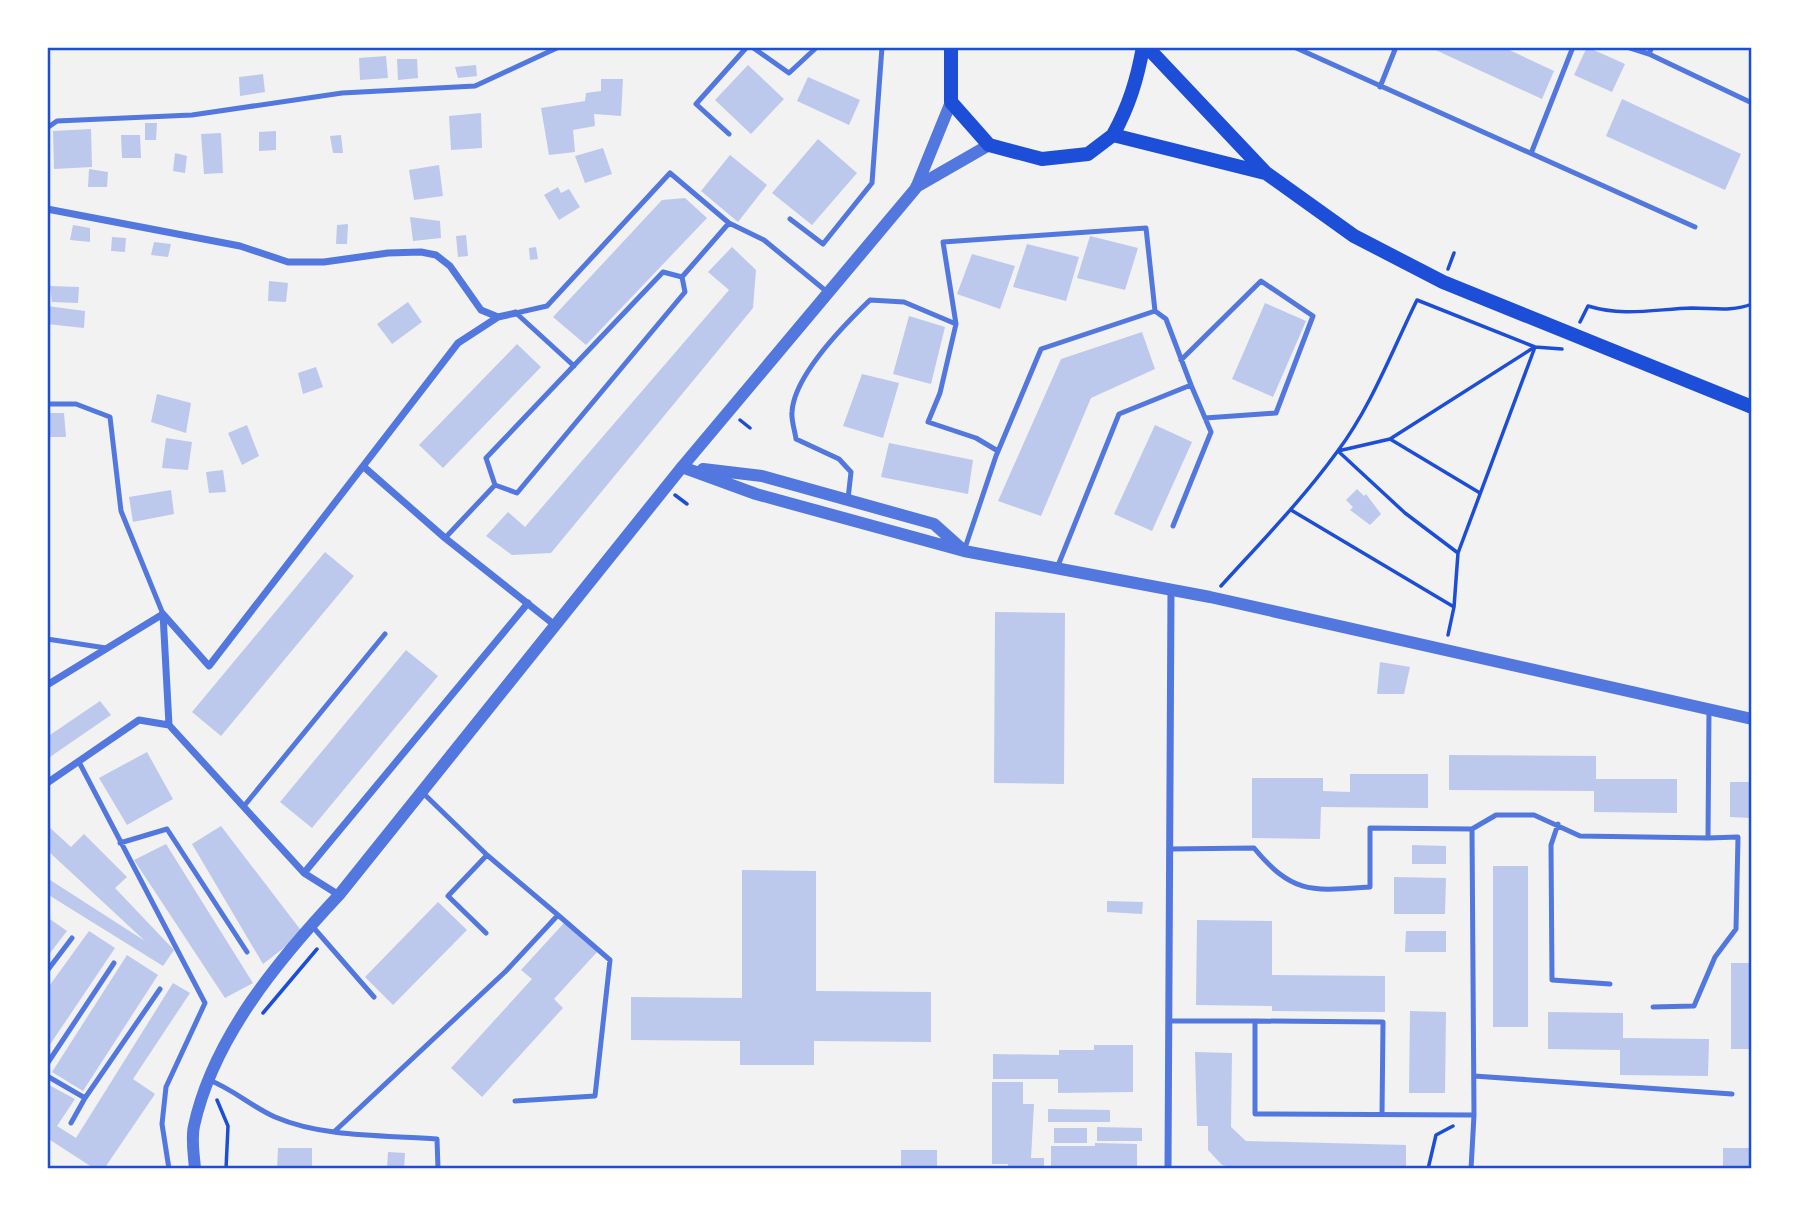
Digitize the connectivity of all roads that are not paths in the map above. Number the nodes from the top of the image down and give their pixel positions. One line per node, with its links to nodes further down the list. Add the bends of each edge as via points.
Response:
1 (559, 47): 15 (lane, via 475,86 342,93 192,115 57,121)
2 (750, 47): 3 (lane, via 789,73); 16 (lane, via 696,104)
3 (817, 47)
4 (882, 47): 23 (lane, via 872,183 822,244)
5 (951, 47): 13 (main road)
6 (1145, 47): 17 (main road, via 1128,108); 20 (main road)
7 (1294, 47): 12 (lane)
8 (1396, 47): 12 (lane)
9 (1573, 47): 19 (lane)
10 (1627, 47): 11 (lane)
11 (1650, 50): 14 (lane)
12 (1380, 87): 19 (lane)
13 (951, 102): 18 (main road); 21 (street)
14 (1752, 103)
15 (47, 128)
16 (729, 134)
17 (1113, 135): 18 (main road, via 1088,153 1042,159); 20 (main road)
18 (989, 145): 21 (street)
19 (1532, 151): 25 (lane)
20 (1266, 173): 36 (main road, via 1354,236 1443,282)
21 (916, 188): 27 (street)
22 (47, 209): 30 (street, via 240,246 288,262 388,253 436,255 481,310)
23 (790, 219)
24 (729, 223): 26 (lane); 27 (lane, via 764,240); 29 (lane, via 670,173 547,306)
25 (1695, 227)
26 (682, 277): 33 (lane, via 663,272); 41 (lane, via 685,292 517,493)
27 (825, 292): 40 (street)
28 (1155, 311): 31 (lane, via 1146,228 943,242); 32 (lane, via 1166,319); 38 (lane, via 1041,349)
29 (516, 313): 30 (street); 33 (lane)
30 (498, 317): 39 (street, via 458,343)
31 (956, 324): 38 (lane, via 940,393 928,422 976,438); 42 (lane, via 904,302 870,300 819,356 792,411 796,439 839,459 851,472)
32 (1181, 359): 34 (lane); 37 (lane, via 1261,281 1313,316 1276,413)
33 (574, 366): 41 (lane, via 486,458)
34 (1191, 385): 37 (lane); 46 (lane, via 1119,414)
35 (47, 404): 49 (lane, via 76,404 110,418 121,511)
36 (1752, 407)
37 (1205, 418): 43 (lane, via 1211,432)
38 (998, 451): 45 (lane)
39 (364, 467): 44 (street); 49 (street, via 209,666)
40 (682, 467): 42 (street, via 762,477); 45 (street, via 756,494); 50 (street)
41 (495, 485): 44 (lane)
42 (848, 499): 45 (street, via 934,524)
43 (1173, 526)
44 (446, 538): 48 (street)
45 (964, 551): 46 (street)
46 (1057, 568): 47 (street)
47 (1171, 589): 55 (street); 66 (street)
48 (528, 603): 50 (street); 68 (street)
49 (163, 614): 53 (street); 57 (street)
50 (556, 627): 60 (street)
51 (385, 634): 61 (lane)
52 (47, 639): 53 (lane)
53 (109, 649): 54 (street)
54 (47, 685)
55 (1709, 709): 56 (street); 64 (lane)
56 (1752, 719)
57 (169, 725): 58 (street, via 139,720); 61 (street)
58 (79, 762): 59 (street); 65 (lane)
59 (47, 783)
60 (421, 791): 67 (lane); 69 (street)
61 (244, 806): 68 (street)
62 (1558, 824): 63 (lane, via 1534,815 1496,815); 64 (lane, via 1580,836); 77 (lane, via 1551,845 1552,980)
63 (1472, 829): 66 (lane, via 1370,828 1370,887 1308,888 1277,875 1254,848); 85 (lane)
64 (1708, 838): 80 (lane, via 1738,837 1736,929 1714,957 1694,1006)
65 (120, 843): 74 (lane, via 167,829); 94 (lane, via 205,1003 166,1087 162,1124)
66 (1170, 849): 81 (street)
67 (487, 855): 70 (lane); 72 (lane, via 448,896)
68 (304, 873): 69 (street)
69 (339, 895): 71 (street)
70 (558, 915): 89 (lane, via 610,960 595,1096); 93 (lane, via 506,971)
71 (311, 924): 79 (lane); 86 (street, via 243,1015)
72 (486, 933)
73 (72, 938): 76 (lane)
74 (247, 952)
75 (114, 963): 83 (lane)
76 (47, 971)
77 (1610, 984)
78 (160, 989): 88 (lane)
79 (373, 997)
80 (1653, 1007)
81 (1170, 1021): 82 (lane); 97 (street)
82 (1255, 1021): 90 (lane, via 1255,1114); 90 (lane, via 1383,1022)
83 (47, 1064)
84 (47, 1076): 88 (lane)
85 (1474, 1076): 87 (lane); 91 (lane)
86 (215, 1082): 93 (lane, via 275,1117); 95 (street, via 194,1128)
87 (1731, 1094)
88 (85, 1098): 92 (lane)
89 (516, 1101)
90 (1382, 1115): 91 (lane)
91 (1474, 1115): 98 (lane)
92 (71, 1123)
93 (335, 1131): 96 (lane, via 437,1139)
94 (169, 1169)
95 (195, 1169)
96 (438, 1169)
97 (1168, 1169)
98 (1471, 1169)

